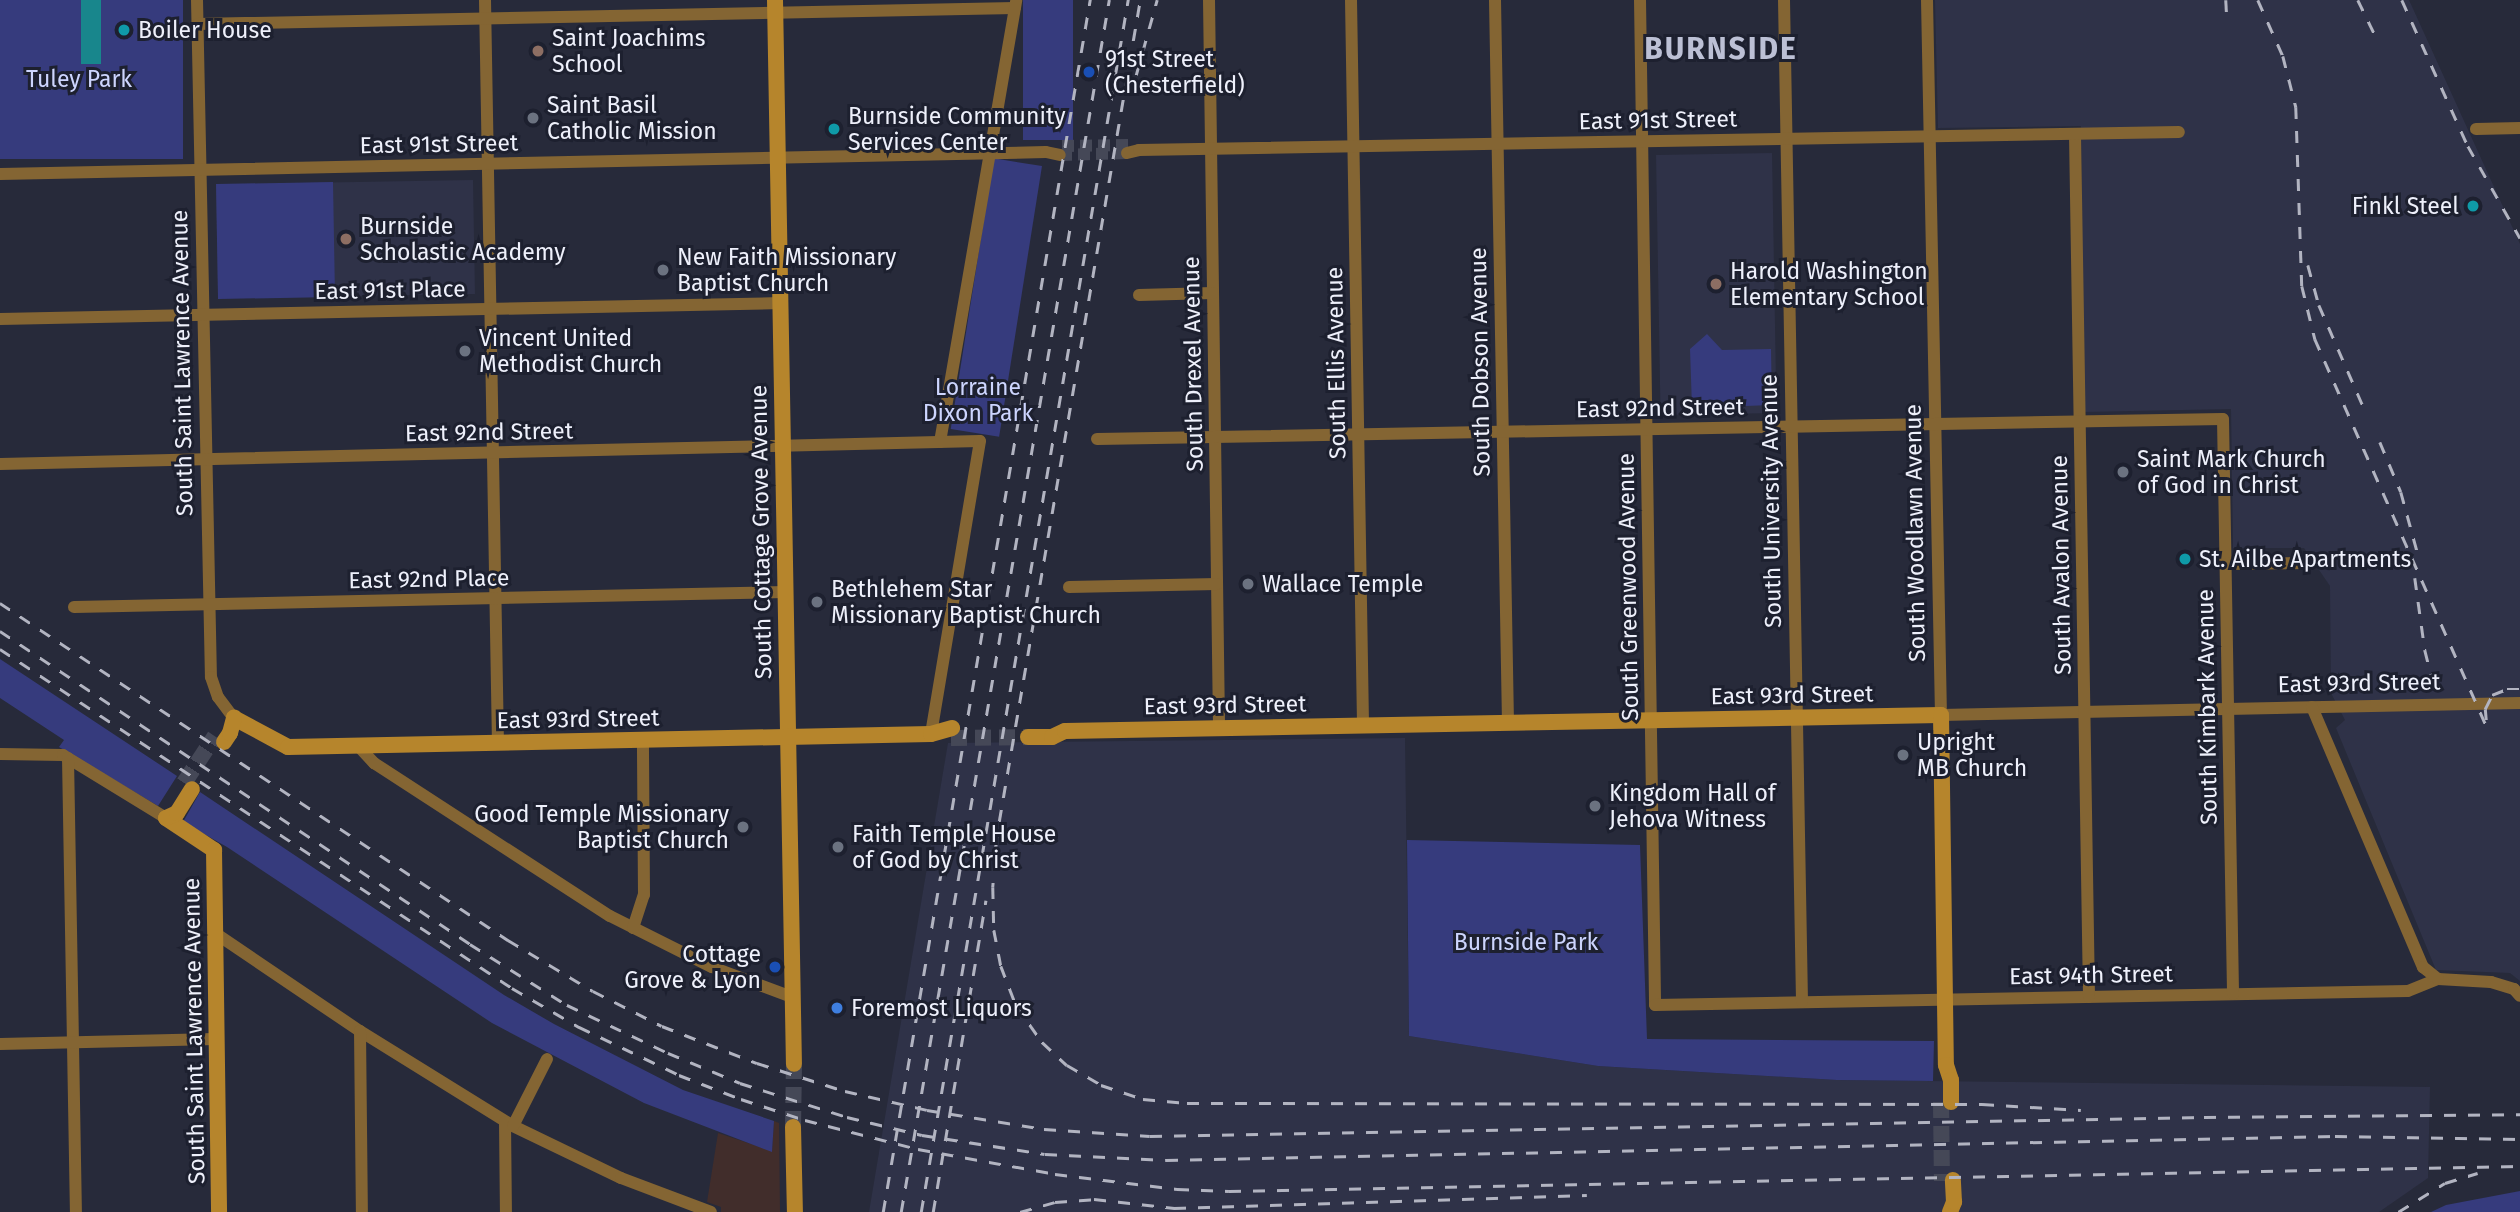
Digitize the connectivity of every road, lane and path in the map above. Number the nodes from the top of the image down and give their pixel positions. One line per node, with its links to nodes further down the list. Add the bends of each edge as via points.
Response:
1 (197, 0): 12 (street, South Saint Lawrence Avenue)
2 (485, 0): 11 (street)
3 (1209, 0): 23 (street, South Drexel Avenue)
4 (1351, 0): 21 (street, South Ellis Avenue)
5 (1495, 0): 20 (street, South Dobson Avenue)
6 (1640, 0): 19 (street, South Greenwood Avenue)
7 (1784, 0): 18 (street, South University Avenue)
8 (1927, 0): 17 (street, South Woodlawn Avenue)
9 (1015, 4): 10 (street); 25 (street)
10 (775, 7): 11 (street); 26 (street, South Cottage Grove Avenue)
11 (485, 18): 12 (street); 27 (street)
12 (198, 24): 28 (street, South Saint Lawrence Avenue)
13 (2520, 128): 14 (street)
14 (2476, 129)
15 (2179, 132): 16 (street, East 91st Street)
16 (2075, 134): 17 (street, East 91st Street); 37 (street, South Avalon Avenue)
17 (1930, 136): 18 (street, East 91st Street); 38 (street, South Woodlawn Avenue)
18 (1786, 139): 19 (street, East 91st Street); 39 (street, South University Avenue)
19 (1642, 141): 20 (street, East 91st Street); 40 (street, South Greenwood Avenue)
20 (1498, 144): 21 (street, East 91st Street); 41 (street, South Dobson Avenue)
21 (1353, 146): 23 (street, East 91st Street); 42 (street, South Ellis Avenue)
22 (1131, 149): 23 (street, East 91st Street)
23 (1211, 149): 30 (street, South Drexel Avenue)
24 (1061, 150): 25 (street, East 91st Street)
25 (990, 154): 26 (street, East 91st Street); 45 (street)
26 (777, 158): 27 (street, East 91st Street); 32 (street, South Cottage Grove Avenue)
27 (488, 164): 28 (street, East 91st Street); 33 (street)
28 (201, 170): 29 (street, East 91st Street); 34 (street, South Saint Lawrence Avenue)
29 (0, 173)
30 (1213, 293): 31 (street); 43 (street, South Drexel Avenue)
31 (1139, 295)
32 (781, 303): 33 (street, East 91st Place); 46 (street, South Cottage Grove Avenue)
33 (490, 309): 34 (street, East 91st Place); 47 (street)
34 (203, 315): 35 (street, East 91st Place); 48 (street, South Saint Lawrence Avenue)
35 (0, 319)
36 (2223, 419): 37 (street, East 92nd Street); 51 (street, South Kimbark Avenue)
37 (2080, 422): 38 (street, East 92nd Street); 61 (street, South Avalon Avenue)
38 (1936, 424): 39 (street, East 92nd Street); 62 (street, South Woodlawn Avenue)
39 (1791, 427): 40 (street, East 92nd Street); 64 (street, South University Avenue)
40 (1646, 430): 41 (street, East 92nd Street); 65 (street, South Greenwood Avenue)
41 (1503, 432): 42 (street, East 92nd Street); 66 (street, South Dobson Avenue)
42 (1358, 435): 43 (street, East 92nd Street); 67 (street, South Ellis Avenue)
43 (1215, 437): 44 (street, East 92nd Street); 52 (street, South Drexel Avenue)
44 (1097, 439)
45 (940, 442): 46 (street, East 92nd Street); 71 (street, East 92nd Street, via 980,441)
46 (782, 446): 47 (street, East 92nd Street); 54 (street, South Cottage Grove Avenue)
47 (493, 453): 48 (street, East 92nd Street); 55 (street)
48 (206, 459): 49 (street, East 92nd Street); 56 (street, South Saint Lawrence Avenue)
49 (0, 464)
50 (2306, 563): 51 (street)
51 (2226, 564): 60 (street, South Kimbark Avenue)
52 (1217, 584): 53 (street); 68 (street, South Drexel Avenue)
53 (1069, 587)
54 (785, 592): 55 (street, East 92nd Place); 72 (street, South Cottage Grove Avenue)
55 (495, 599): 56 (street, East 92nd Place); 75 (street)
56 (209, 605): 57 (street, East 92nd Place); 63 (street, South Saint Lawrence Avenue, via 211,677 218,697)
57 (74, 607)
58 (2520, 703): 59 (street, East 93rd Street)
59 (2312, 707): 60 (street, East 93rd Street); 83 (street, via 2423,967)
60 (2228, 709): 61 (street, East 93rd Street); 84 (street, South Kimbark Avenue)
61 (2084, 711): 62 (street, East 93rd Street); 87 (street, South Avalon Avenue)
62 (1941, 715): 64 (street, East 93rd Street); 88 (street, South Woodlawn Avenue)
63 (234, 718): 73 (street, via 230,733); 76 (street, East 93rd Street, via 288,747)
64 (1796, 718): 65 (street, East 93rd Street); 89 (street, South University Avenue)
65 (1650, 720): 66 (street, East 93rd Street); 90 (street, South Greenwood Avenue)
66 (1508, 723): 67 (street, East 93rd Street)
67 (1363, 726): 68 (street, East 93rd Street)
68 (1219, 728): 69 (street, East 93rd Street, via 1065,731 1053,726)
69 (1028, 732)
70 (951, 733): 71 (street, East 93rd Street)
71 (931, 734): 72 (street, East 93rd Street)
72 (788, 737): 74 (street, East 93rd Street); 86 (street, South Cottage Grove Avenue)
73 (220, 739)
74 (643, 741): 75 (street, East 93rd Street); 81 (street, via 644,895)
75 (498, 743): 76 (street, East 93rd Street)
76 (360, 748): 81 (street, via 374,763 527,865)
77 (0, 754): 78 (street)
78 (68, 758): 80 (street); 93 (street)
79 (188, 786): 80 (street, via 177,813)
80 (166, 818): 82 (street, South Saint Lawrence Avenue, via 214,850)
81 (633, 928): 86 (street, via 712,967)
82 (215, 933): 91 (street); 92 (street, South Saint Lawrence Avenue)
83 (2438, 979): 84 (street, East 94th Street, via 2408,992); 85 (street, East 94th Street, via 2491,982 2514,989)
84 (2233, 994): 87 (street, East 94th Street)
85 (2520, 996)
86 (792, 997): 96 (street, South Cottage Grove Avenue)
87 (2089, 997): 88 (street, East 94th Street)
88 (1944, 999): 89 (street, East 94th Street); 97 (street, South Woodlawn Avenue, via 1945,1065 1951,1080)
89 (1802, 1002): 90 (street, East 94th Street)
90 (1655, 1004)
91 (360, 1031): 98 (street); 103 (street)
92 (216, 1039): 93 (street); 102 (street, South Saint Lawrence Avenue)
93 (73, 1042): 94 (street); 101 (street)
94 (0, 1044)
95 (547, 1059): 98 (street)
96 (794, 1064)
97 (1946, 1102)
98 (509, 1124): 104 (street); 105 (street, via 621,1178)
99 (793, 1127): 106 (street)
100 (1948, 1181): 107 (street, via 1943,1203)
101 (76, 1212)
102 (219, 1212)
103 (362, 1212)
104 (506, 1212)
105 (711, 1212)
106 (795, 1212)
107 (1949, 1212)

